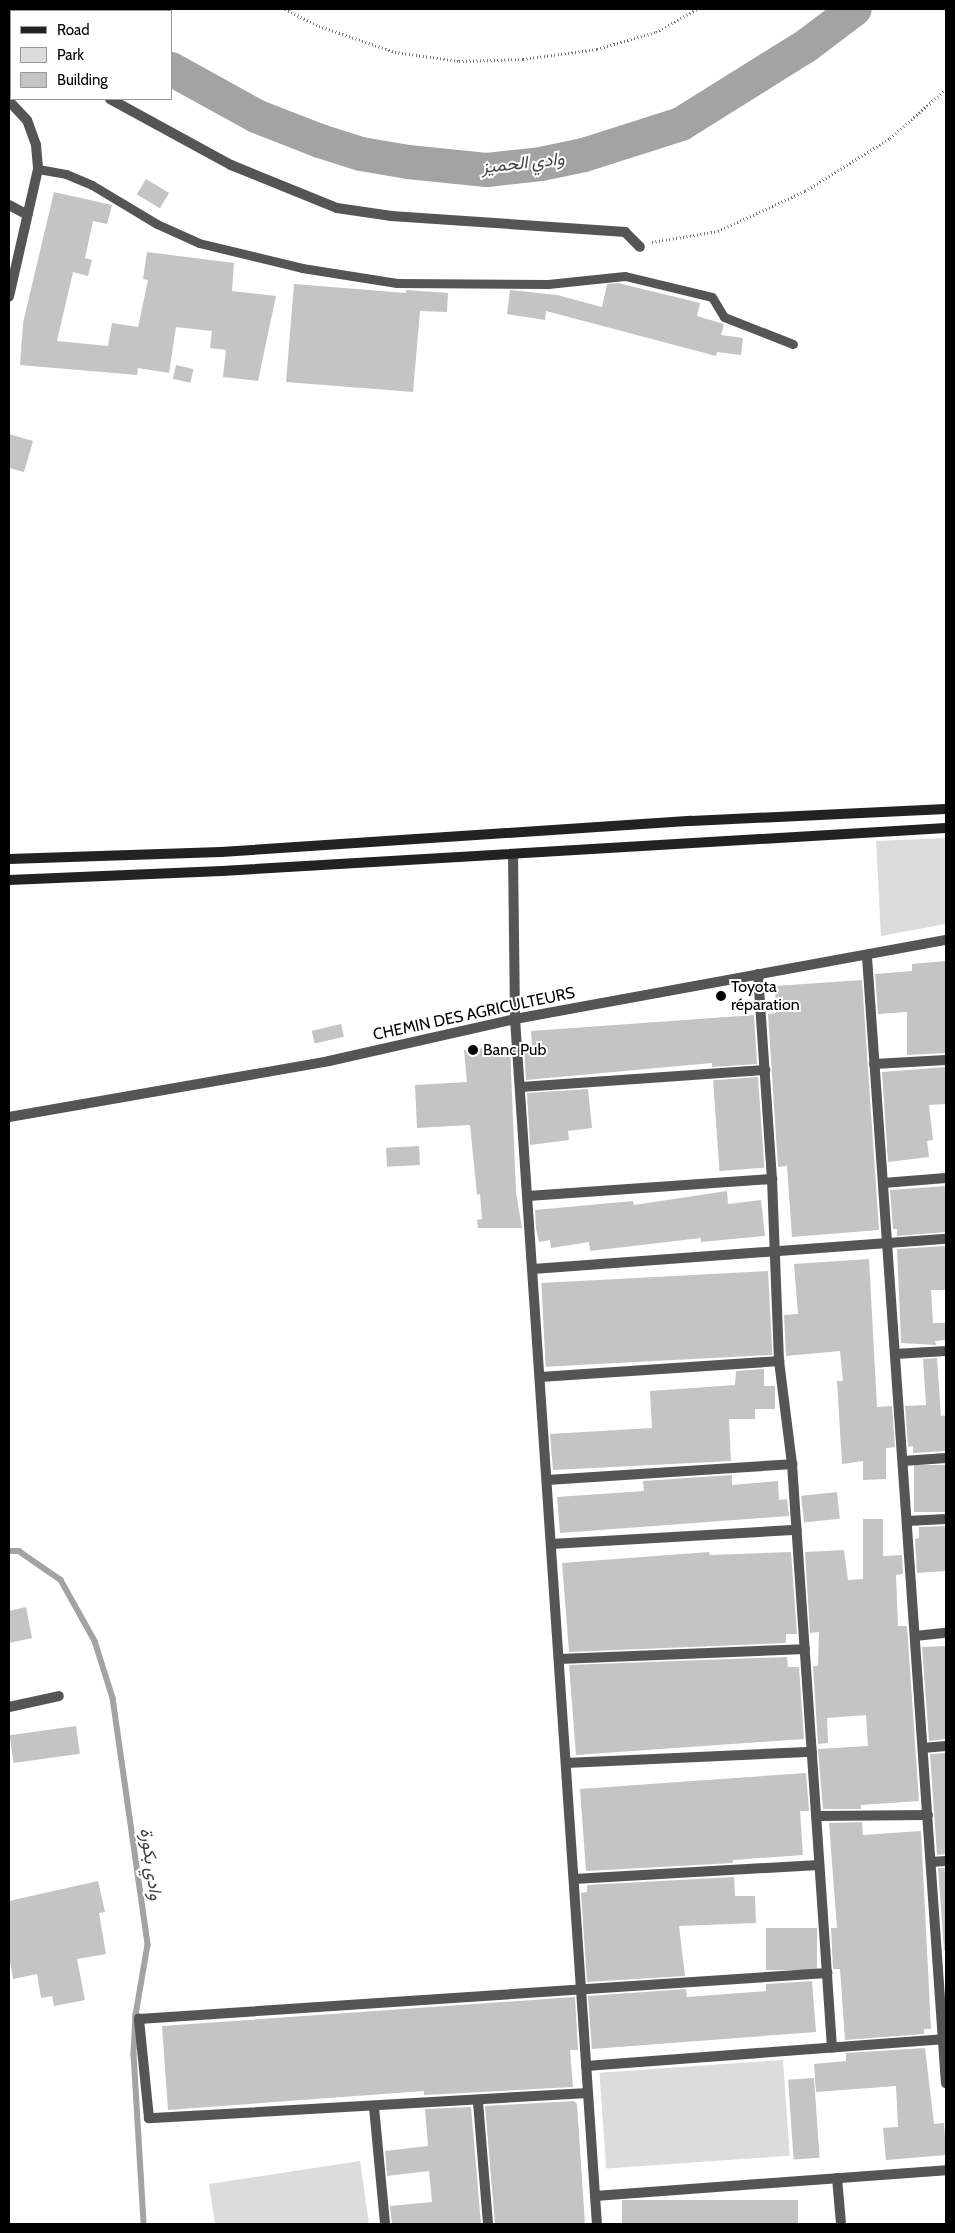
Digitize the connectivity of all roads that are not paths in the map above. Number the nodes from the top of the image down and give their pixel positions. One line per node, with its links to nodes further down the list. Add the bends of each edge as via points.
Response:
1 (112, 100): 6 (street, via 231,166 337,208 391,216 625,232)
2 (9, 101): 3 (street, via 27,120 36,145)
3 (38, 169): 5 (street); 8 (lane, via 66,174 92,184 157,224 198,243 302,268 397,283 548,284 625,276 712,297 724,317)
4 (9, 205): 5 (street)
5 (28, 215): 7 (street)
6 (640, 247)
7 (9, 298)
8 (793, 344)
9 (946, 809): 12 (main road, via 691,821 221,852)
10 (946, 828): 11 (main road)
11 (512, 854): 13 (main road); 17 (street)
12 (9, 860)
13 (9, 880)
14 (946, 940): 15 (street, CHEMIN DES AGRICULTEURS)
15 (867, 957): 16 (street, CHEMIN DES AGRICULTEURS); 19 (street)
16 (758, 974): 17 (street, CHEMIN DES AGRICULTEURS); 20 (street)
17 (515, 1019): 21 (street); 22 (street, CHEMIN DES AGRICULTEURS, via 329,1061)
18 (946, 1060): 19 (street)
19 (874, 1064): 25 (street)
20 (765, 1070): 21 (street); 24 (street)
21 (521, 1087): 26 (street)
22 (9, 1117)
23 (946, 1178): 25 (street)
24 (772, 1179): 26 (street); 29 (street)
25 (883, 1183): 28 (street)
26 (528, 1196): 30 (street)
27 (946, 1239): 28 (street)
28 (887, 1244): 29 (street); 32 (street)
29 (772, 1252): 30 (street); 33 (street)
30 (533, 1269): 34 (street)
31 (946, 1351): 32 (street)
32 (895, 1354): 36 (street)
33 (779, 1361): 34 (street); 37 (street)
34 (540, 1377): 38 (street)
35 (946, 1458): 36 (street)
36 (903, 1461): 40 (street)
37 (792, 1464): 38 (street); 41 (street)
38 (547, 1480): 42 (street)
39 (946, 1519): 40 (street)
40 (907, 1521): 44 (street)
41 (796, 1530): 42 (street); 45 (street)
42 (552, 1544): 46 (street)
43 (946, 1633): 44 (street)
44 (915, 1636): 50 (street)
45 (804, 1649): 46 (street); 51 (street)
46 (559, 1659): 52 (street)
47 (59, 1696): 48 (street)
48 (9, 1707)
49 (946, 1746): 50 (street)
50 (923, 1748): 53 (street)
51 (812, 1752): 52 (street); 54 (street)
52 (566, 1763): 58 (street)
53 (928, 1815): 54 (street); 56 (street)
54 (816, 1816): 57 (street)
55 (946, 1861): 56 (street)
56 (931, 1862): 59 (street)
57 (819, 1865): 58 (street); 60 (street)
58 (574, 1879): 61 (street)
59 (942, 1964): 62 (street)
60 (827, 1973): 61 (street); 63 (street)
61 (581, 1991): 64 (street); 68 (street, via 139,2019 149,2118)
62 (945, 2039): 63 (street); 65 (street)
63 (832, 2048): 64 (street)
64 (586, 2066): 66 (street)
65 (946, 2083)
66 (588, 2093): 67 (street); 71 (street)
67 (478, 2102): 68 (street); 73 (street)
68 (374, 2107): 72 (street)
69 (946, 2170): 70 (street)
70 (837, 2178): 71 (street); 75 (street)
71 (595, 2196): 74 (street)
72 (385, 2224)
73 (488, 2224)
74 (597, 2224)
75 (842, 2224)

